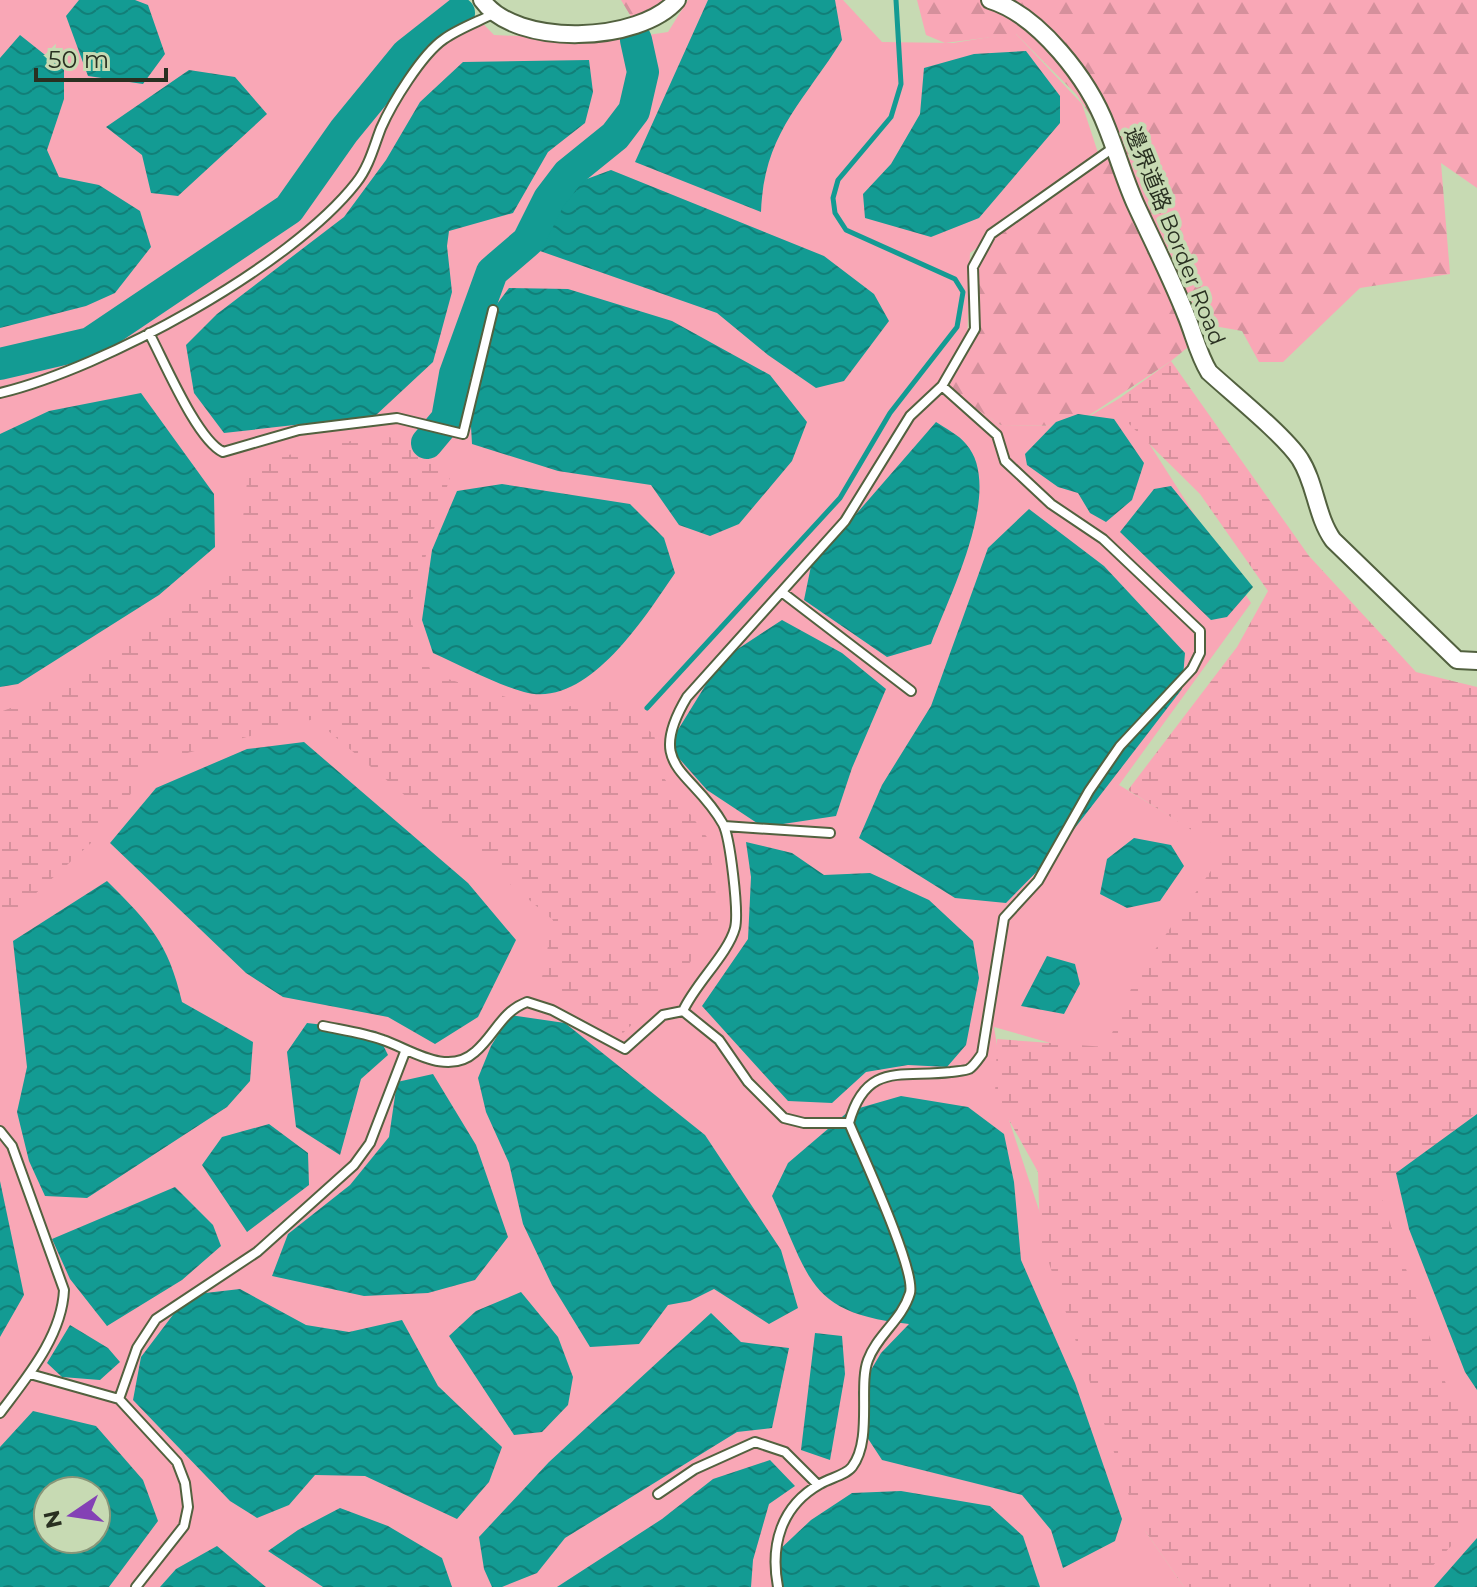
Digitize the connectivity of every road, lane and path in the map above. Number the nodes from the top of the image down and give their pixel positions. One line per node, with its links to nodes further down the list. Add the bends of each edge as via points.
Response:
1 (482, 0): 4 (street)
2 (677, 0): 4 (street, via 669,10 636,25 548,35)
3 (990, 0): 5 (street, 邊界道路 Border Road, via 1009,6 1041,30 1086,88)
4 (493, 14): 7 (lane, via 444,39 426,56 383,125 357,182 326,214 275,257)
5 (1113, 148): 8 (lane, via 991,234 973,267 975,329); 11 (street, 邊界道路 Border Road, via 1209,372 1299,457 1333,540 1457,660)
6 (493, 310): 7 (lane, via 463,434 397,418 299,430 223,452 213,448 203,432)
7 (149, 333): 9 (lane, via 39,384)
8 (942, 386): 10 (lane, via 910,416 845,521); 18 (lane, via 997,435 1005,461 1051,504 1103,539 1200,631 1200,653 1192,669 1120,746 1038,881 1004,918 982,1054 969,1069 900,1072 867,1085)
9 (0, 393)
10 (783, 593): 12 (lane); 13 (lane, via 687,697 671,724 672,760)
11 (1477, 661)
12 (911, 691)
13 (724, 826): 14 (lane); 15 (lane, via 735,927)
14 (830, 833)
15 (683, 1011): 17 (lane, via 663,1015 625,1049 527,1002 503,1016 474,1053 459,1060 440,1062); 18 (lane, via 719,1040 748,1082 784,1118)
16 (323, 1026): 17 (lane, via 384,1040)
17 (405, 1052): 21 (lane, via 370,1143 354,1165 257,1252 156,1319 137,1348)
18 (849, 1123): 23 (lane, via 903,1256 911,1289 903,1313 868,1360 866,1402 851,1469)
19 (0, 1131): 20 (lane, via 12,1146 64,1290 63,1313)
20 (30, 1374): 21 (lane); 22 (lane)
21 (119, 1399): 25 (lane, via 177,1462 188,1507 184,1526)
22 (0, 1413)
23 (818, 1485): 24 (lane, via 785,1452 755,1442 695,1469); 26 (lane, via 793,1506 778,1533 773,1560)
24 (658, 1494)
25 (136, 1587)
26 (778, 1587)

